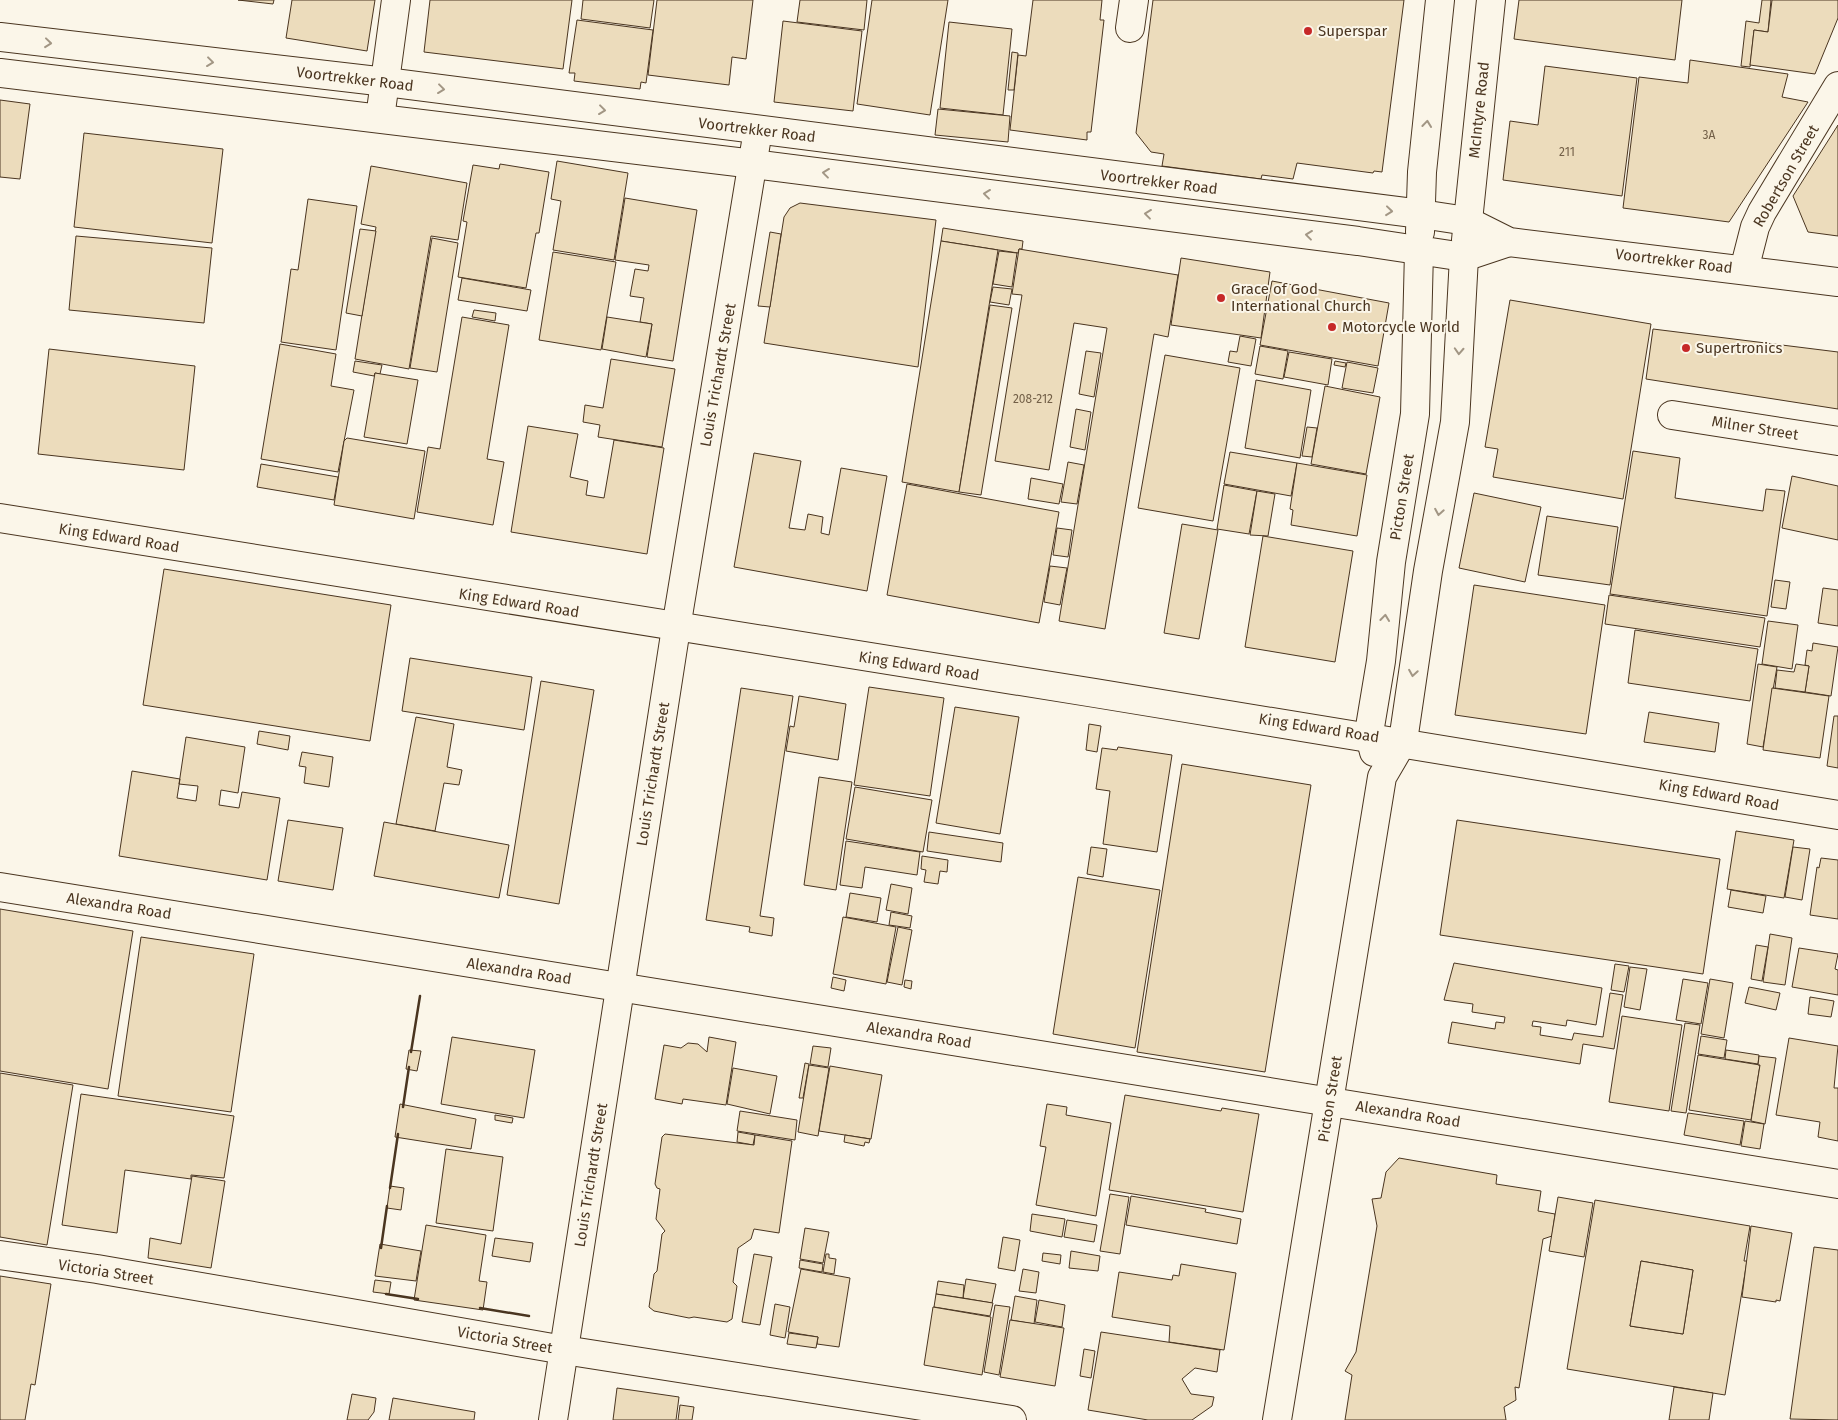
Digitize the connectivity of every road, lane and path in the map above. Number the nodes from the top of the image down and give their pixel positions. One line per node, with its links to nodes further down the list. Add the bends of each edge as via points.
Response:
1 (396, 0): 8 (street)
2 (1134, 0): 5 (street)
3 (1440, 0): 13 (street, one-way to 3, via 1422,172)
4 (1491, 0): 14 (street, McIntyre Road)
5 (1130, 28)
6 (0, 37): 8 (street, Voortrekker Road, one-way to 8)
7 (0, 73): 10 (street, Voortrekker Road)
8 (386, 82): 10 (street); 11 (street, Voortrekker Road, one-way to 11)
9 (1838, 86): 18 (street, Robertson Street, via 1762,212)
10 (380, 118): 12 (street, Voortrekker Road)
11 (758, 130): 12 (street, Louis Trichardt Street); 13 (street, Voortrekker Road, one-way to 13)
12 (754, 164): 16 (street, Voortrekker Road, one-way to 12); 23 (street, Louis Trichardt Street)
13 (1421, 214): 14 (street, Voortrekker Road); 16 (street, Picton Street)
14 (1467, 220): 15 (street, Voortrekker Road); 17 (street, Picton Street)
15 (1509, 242): 17 (street, Voortrekker Road); 18 (street, Voortrekker Road)
16 (1418, 250): 17 (street, Voortrekker Road); 24 (street, Picton Street, one-way to 16, via 1415,414)
17 (1464, 257): 25 (street, Picton Street, one-way to 25, via 1455,422 1428,571)
18 (1744, 270): 19 (street, Voortrekker Road)
19 (1838, 282)
20 (1672, 415): 21 (street, Milner Street)
21 (1838, 441)
22 (0, 518): 23 (street, King Edward Road)
23 (676, 628): 24 (street, King Edward Road); 29 (street, Louis Trichardt Street)
24 (1368, 736): 25 (street, King Edward Road); 26 (street, Picton Street)
25 (1403, 741): 26 (street, Picton Street); 27 (street, King Edward Road)
26 (1382, 777): 30 (street, Picton Street)
27 (1838, 815)
28 (0, 887): 29 (street, Alexandra Road)
29 (620, 987): 30 (street, Alexandra Road); 33 (street, Louis Trichardt Street)
30 (1330, 1101): 31 (street, Alexandra Road); 36 (street, Picton Street)
31 (1838, 1184)
32 (0, 1255): 33 (street, Victoria Street)
33 (564, 1350): 34 (street, Louis Trichardt Street); 35 (street, Victoria Street)
34 (553, 1420)
35 (1012, 1420)
36 (1277, 1420)

